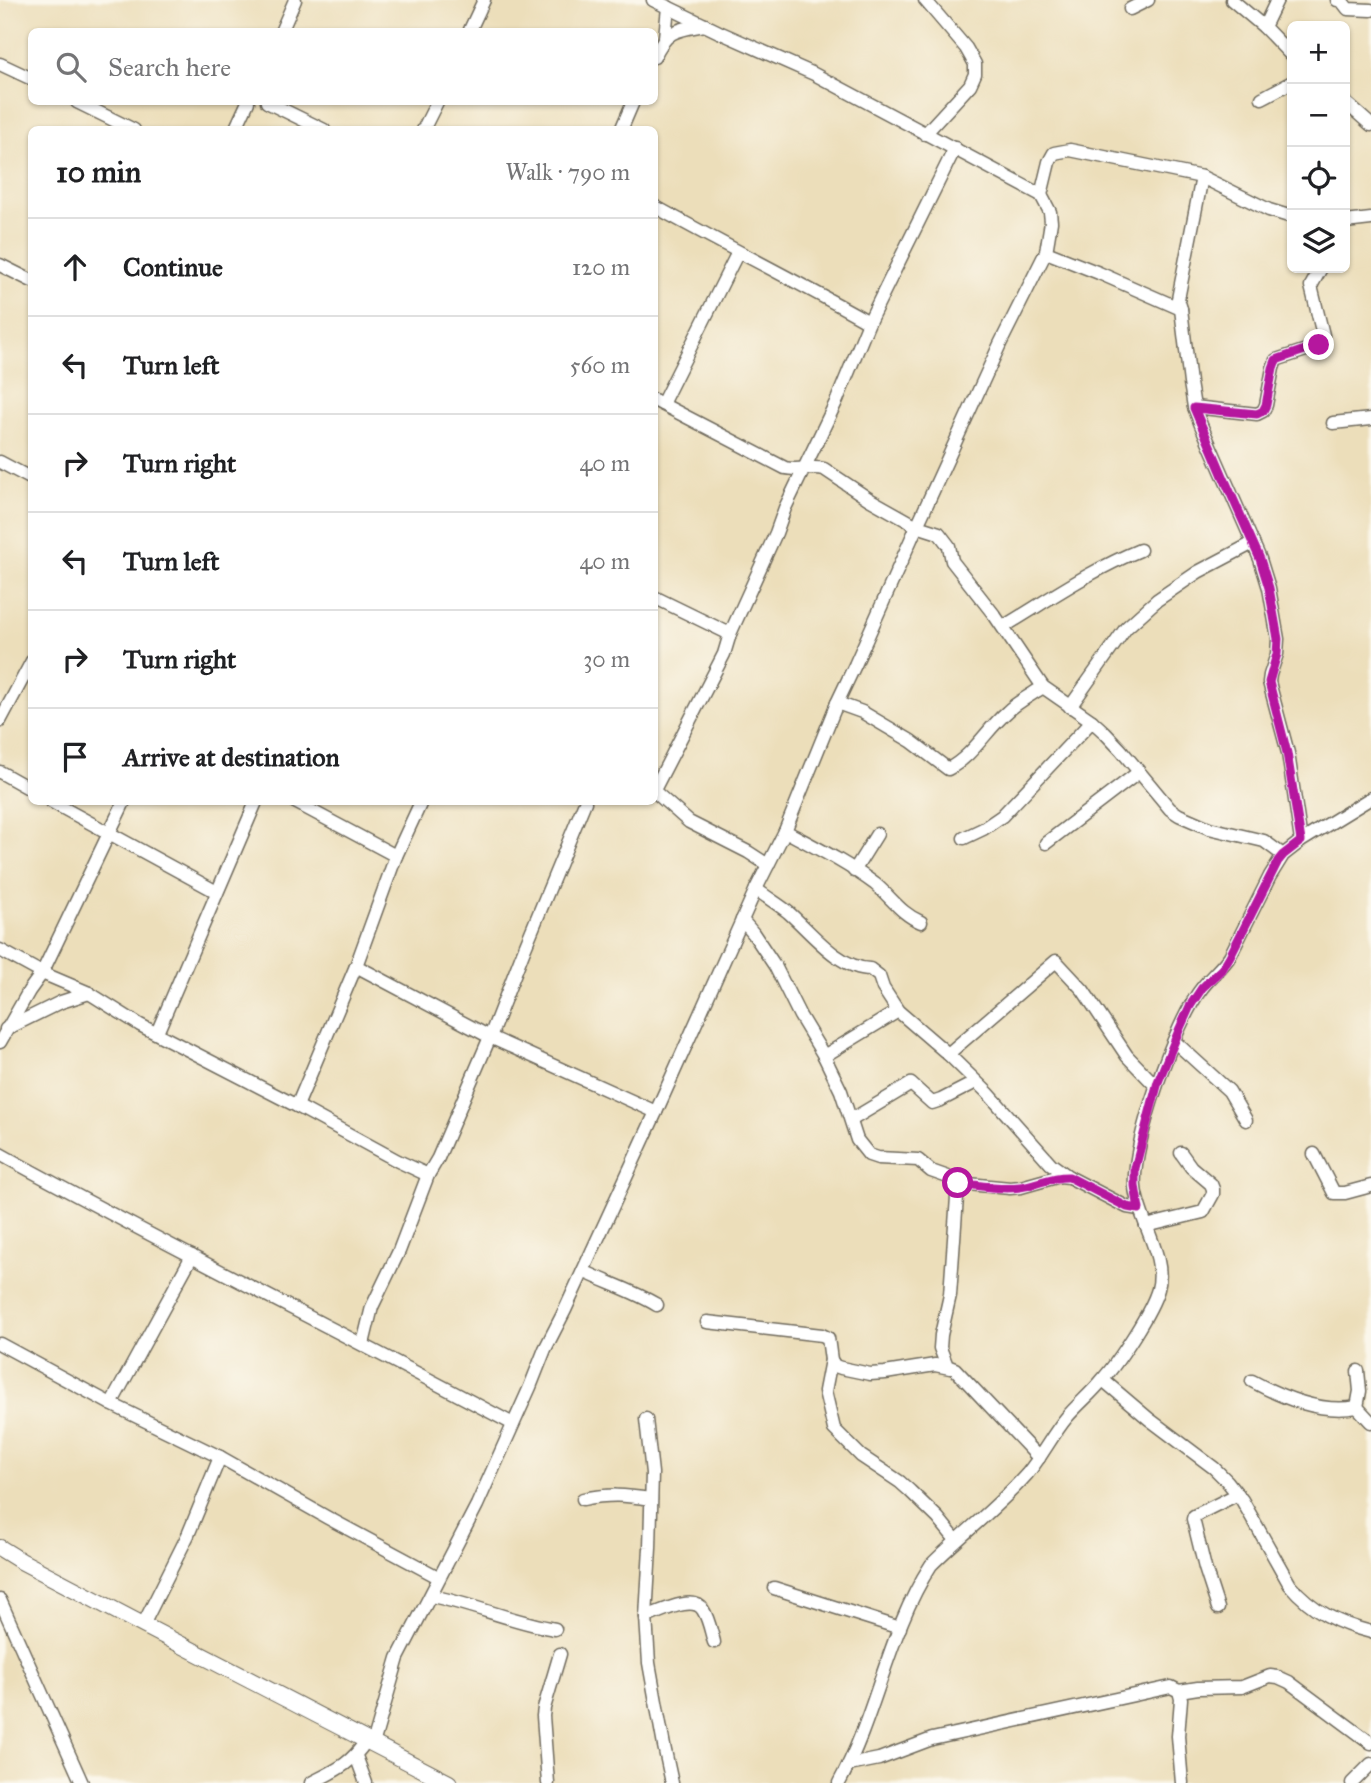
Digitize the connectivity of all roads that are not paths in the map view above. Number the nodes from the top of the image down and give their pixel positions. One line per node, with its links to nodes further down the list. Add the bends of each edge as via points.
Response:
1 (295, 0): 15 (street)
2 (484, 0): 16 (street)
3 (653, 0): 10 (street)
4 (925, 0): 36 (street, via 966,48 975,74 971,85)
5 (1148, 0): 11 (street)
6 (1232, 0): 14 (street)
7 (1277, 0): 8 (street); 14 (street)
8 (1290, 0)
9 (1337, 0): 12 (street, via 1348,9)
10 (668, 7): 13 (street); 17 (street)
11 (1130, 9)
12 (1371, 10)
13 (705, 25): 17 (street); 36 (street, via 814,74)
14 (1264, 27): 19 (street)
15 (283, 28)
16 (471, 28)
17 (666, 37): 18 (street)
18 (658, 50)
19 (1287, 51)
20 (0, 64): 21 (street)
21 (28, 77)
22 (1288, 84): 23 (street)
23 (1262, 98)
24 (83, 105): 31 (street)
25 (247, 105): 32 (street)
26 (273, 105): 33 (street)
27 (436, 105): 34 (street)
28 (632, 105): 35 (street)
29 (1350, 106): 30 (street)
30 (1371, 125)
31 (126, 126)
32 (237, 126)
33 (316, 126)
34 (426, 126)
35 (623, 126)
36 (925, 134): 37 (street)
37 (955, 148): 39 (street); 50 (street)
38 (1202, 177): 39 (street, via 1061,151 1049,162); 41 (street); 49 (street, via 1181,279)
39 (1041, 195): 44 (street, via 1051,212)
40 (658, 208): 45 (street)
41 (1287, 215)
42 (1371, 219): 43 (street)
43 (1350, 221)
44 (1046, 252): 49 (street); 58 (street)
45 (738, 253): 50 (street); 51 (street)
46 (0, 265): 48 (street)
47 (1318, 273): 52 (street, via 1311,286 1322,342 1276,360 1263,411)
48 (28, 279)
49 (1181, 309): 52 (street)
50 (869, 322): 56 (street)
51 (658, 402): 56 (street, via 767,460 785,468)
52 (1194, 408): 59 (street)
53 (1371, 419): 54 (street)
54 (1333, 422)
55 (0, 462): 57 (street)
56 (805, 469): 58 (street, via 824,469); 63 (street)
57 (28, 477)
58 (917, 526): 62 (street, via 939,533 946,541 952,561); 66 (street)
59 (1253, 543): 67 (street, via 1157,600 1126,628); 86 (street, via 1278,627 1269,682 1287,753)
60 (1140, 550): 62 (street, via 1100,568)
61 (658, 599): 63 (street)
62 (1003, 627): 65 (street)
63 (730, 634): 72 (street)
64 (28, 669): 68 (street)
65 (1043, 687): 66 (street, via 1007,712 948,769 911,741); 67 (street)
66 (837, 703): 82 (street)
67 (1070, 707): 69 (street)
68 (0, 721)
69 (1091, 721): 71 (street); 85 (street, via 1002,816)
70 (0, 772): 73 (street)
71 (1139, 772): 87 (street); 88 (street, via 1179,815 1209,828 1265,841)
72 (658, 783)
73 (28, 788)
74 (658, 795): 90 (street, via 689,822)
75 (1371, 798): 86 (street)
76 (58, 805): 83 (street)
77 (122, 805): 83 (street)
78 (255, 805): 93 (street)
79 (301, 805): 89 (street)
80 (420, 805): 89 (street)
81 (584, 805): 103 (street)
82 (785, 831): 90 (street); 91 (street)
83 (108, 832): 93 (street); 98 (street)
84 (877, 834): 91 (street)
85 (964, 838)
86 (1301, 841): 88 (street)
87 (1046, 843)
88 (1283, 855): 104 (street, via 1223,968 1202,988)
89 (396, 856): 97 (street)
90 (768, 865): 92 (street)
91 (854, 871): 95 (street, via 909,918)
92 (756, 889): 94 (street); 100 (street, via 839,958 879,976)
93 (217, 892): 102 (street)
94 (742, 920): 107 (street, via 775,966); 111 (street)
95 (921, 922)
96 (0, 950): 98 (street)
97 (356, 966): 103 (street); 110 (street)
98 (42, 974): 99 (street); 101 (street)
99 (89, 993): 101 (street); 102 (street)
100 (898, 1012): 106 (street); 107 (street)
101 (6, 1028): 105 (street)
102 (157, 1033): 110 (street)
103 (490, 1037): 111 (street); 117 (street)
104 (1174, 1041): 109 (street); 113 (street, via 1229,1091)
105 (0, 1042)
106 (948, 1054): 108 (street); 109 (street, via 1056,961 1083,990 1127,1056)
107 (824, 1056): 112 (street)
108 (976, 1082): 112 (street, via 932,1103 911,1084); 118 (street, via 1038,1151)
109 (1156, 1086): 121 (street, via 1135,1168)
110 (297, 1106): 117 (street)
111 (656, 1112): 124 (street)
112 (851, 1120): 119 (street, via 857,1140 869,1155 918,1160)
113 (1247, 1120)
114 (1181, 1153): 122 (street, via 1211,1184 1213,1194 1203,1212)
115 (0, 1154): 123 (street)
116 (1314, 1154): 120 (street, via 1334,1193)
117 (428, 1175): 128 (street, via 400,1251 372,1307)
118 (1069, 1177): 119 (street, via 1010,1188); 121 (street)
119 (958, 1183): 130 (street, via 950,1295 940,1348 947,1366)
120 (1371, 1186)
121 (1139, 1209): 122 (street)
122 (1146, 1226): 132 (street, via 1159,1272 1157,1291 1142,1322)
123 (192, 1256): 128 (street); 134 (street)
124 (583, 1271): 125 (street); 138 (street)
125 (657, 1305)
126 (707, 1322): 129 (street, via 822,1335 828,1339)
127 (0, 1344): 134 (street)
128 (363, 1344): 138 (street)
129 (831, 1360): 130 (street, via 835,1366 870,1374 935,1365); 144 (street, via 825,1391 834,1429 861,1456 910,1491)
130 (955, 1370): 140 (street)
131 (1359, 1371): 135 (street)
132 (1102, 1380): 140 (street, via 1066,1418); 141 (street, via 1214,1468)
133 (1252, 1381): 135 (street, via 1301,1402)
134 (111, 1404): 139 (street)
135 (1357, 1407): 137 (street)
136 (646, 1419): 143 (street)
137 (1371, 1422)
138 (513, 1424): 146 (street)
139 (220, 1457): 146 (street); 152 (street)
140 (1039, 1458): 144 (street, via 1014,1488)
141 (1238, 1494): 150 (street, via 1193,1519); 155 (street, via 1297,1594 1318,1612)
142 (583, 1499): 143 (street, via 620,1494)
143 (651, 1499): 151 (street)
144 (956, 1540): 153 (street, via 926,1572)
145 (0, 1548): 152 (street)
146 (439, 1577): 148 (street)
147 (774, 1588): 153 (street)
148 (431, 1596): 154 (street); 159 (street, via 398,1658)
149 (0, 1600): 164 (street)
150 (1218, 1608)
151 (646, 1617): 156 (street, via 694,1603 704,1611); 169 (street, via 653,1689)
152 (143, 1625): 159 (street)
153 (900, 1628): 163 (street)
154 (555, 1629)
155 (1371, 1632)
156 (714, 1642)
157 (560, 1654): 168 (street, via 544,1708)
158 (1179, 1691): 160 (street, via 1242,1687 1278,1677); 163 (street, via 1171,1687 962,1731); 171 (street)
159 (370, 1742): 161 (street); 167 (street)
160 (1371, 1743)
161 (356, 1756): 165 (street); 166 (street)
162 (1371, 1764): 172 (street)
163 (849, 1765): 170 (street)
164 (82, 1783)
165 (312, 1783)
166 (366, 1783)
167 (449, 1783)
168 (548, 1783)
169 (672, 1783)
170 (839, 1783)
171 (1182, 1783)
172 (1352, 1783)

